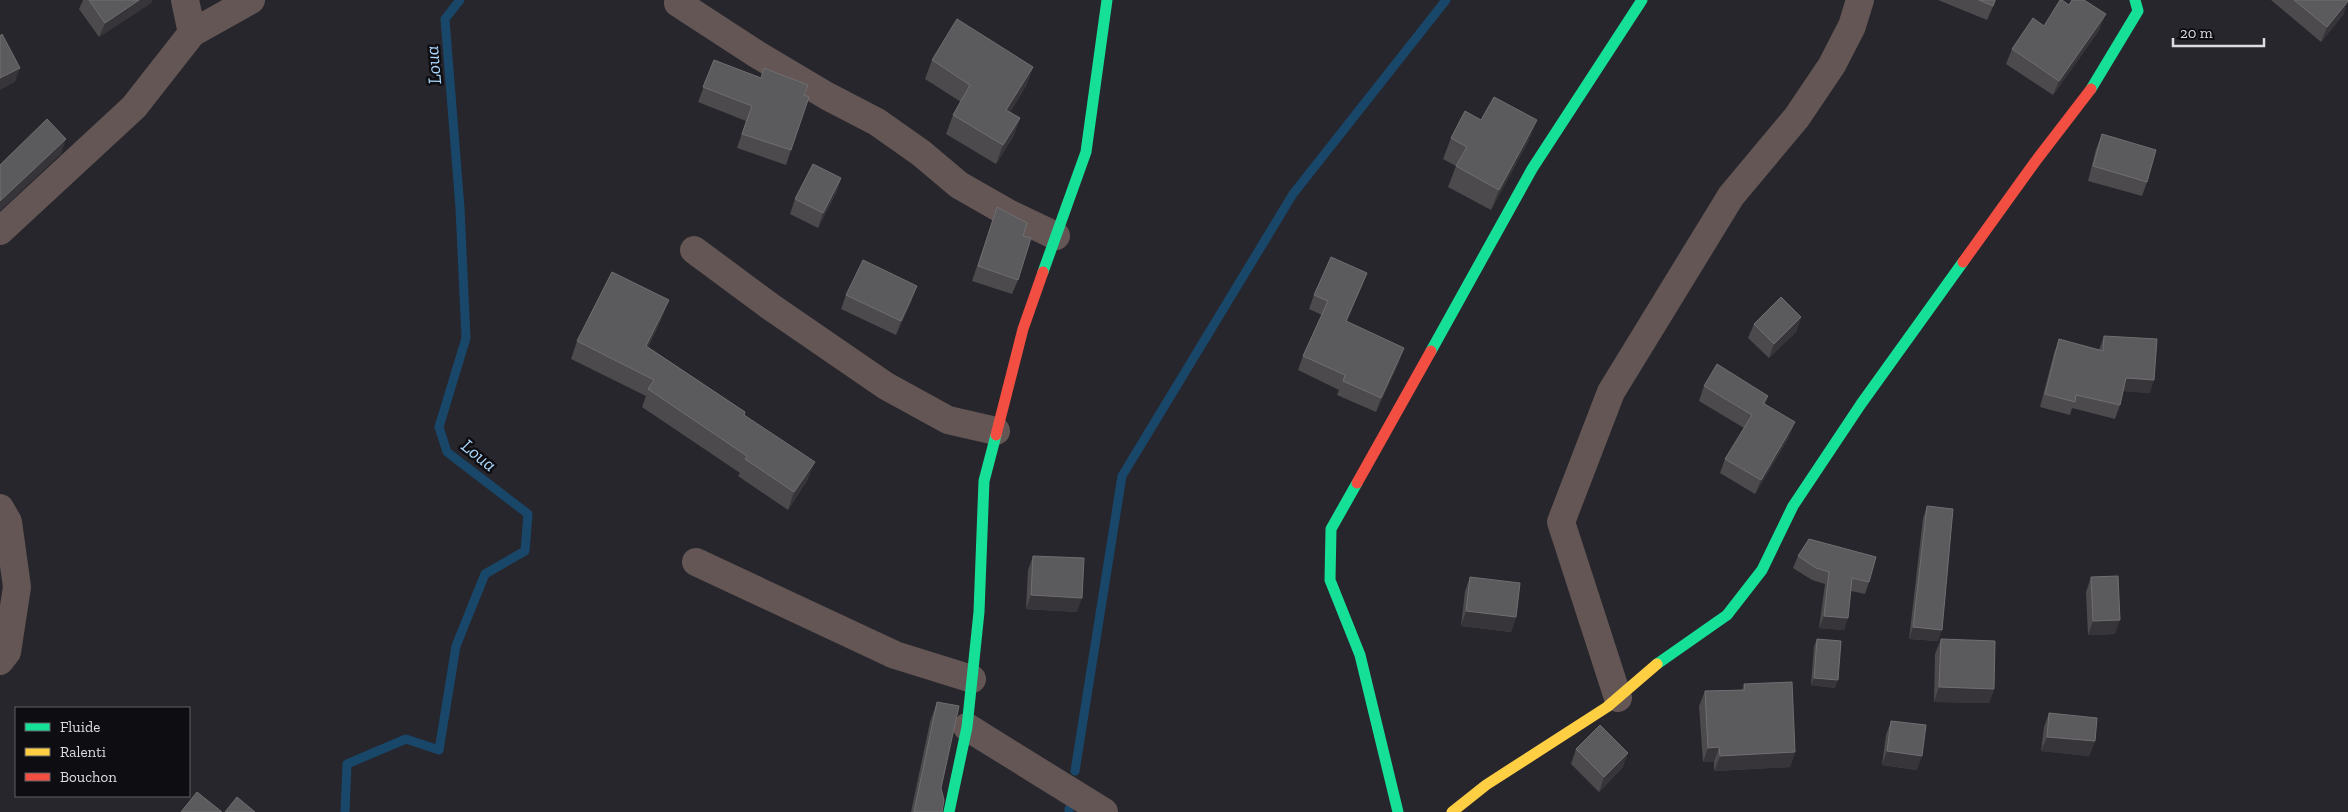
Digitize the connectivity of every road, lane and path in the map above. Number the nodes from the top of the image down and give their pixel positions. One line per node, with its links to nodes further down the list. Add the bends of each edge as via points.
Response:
1 (185, 0): 8 (street)
2 (250, 0): 8 (street)
3 (1107, 0): 10 (street, via 1086,152)
4 (1642, 0): 21 (street, via 1532,169 1331,529 1330,580 1360,655)
5 (1860, 0): 17 (street, via 1852,26 1832,65 1797,117 1731,196 1611,392 1561,522)
6 (2135, 0): 17 (street, via 2138,11 2093,87 2035,162 1861,404 1793,506 1762,570 1727,615 1663,658)
7 (678, 3): 10 (street, via 758,55 877,122 960,184 1008,213)
8 (192, 33): 9 (street, via 134,107)
9 (0, 231)
10 (1056, 236): 12 (street, via 1023,329)
11 (694, 250): 12 (street, via 886,386 948,420)
12 (996, 431): 16 (street, via 984,481 979,612)
13 (0, 508): 15 (street, via 8,522 17,587 7,652)
14 (696, 562): 16 (street, via 895,655)
15 (0, 661)
16 (972, 679): 18 (street)
17 (1618, 698): 22 (street, via 1486,785)
18 (967, 727): 19 (street); 20 (street)
19 (949, 812)
20 (1104, 812)
21 (1398, 812)
22 (1452, 812)

